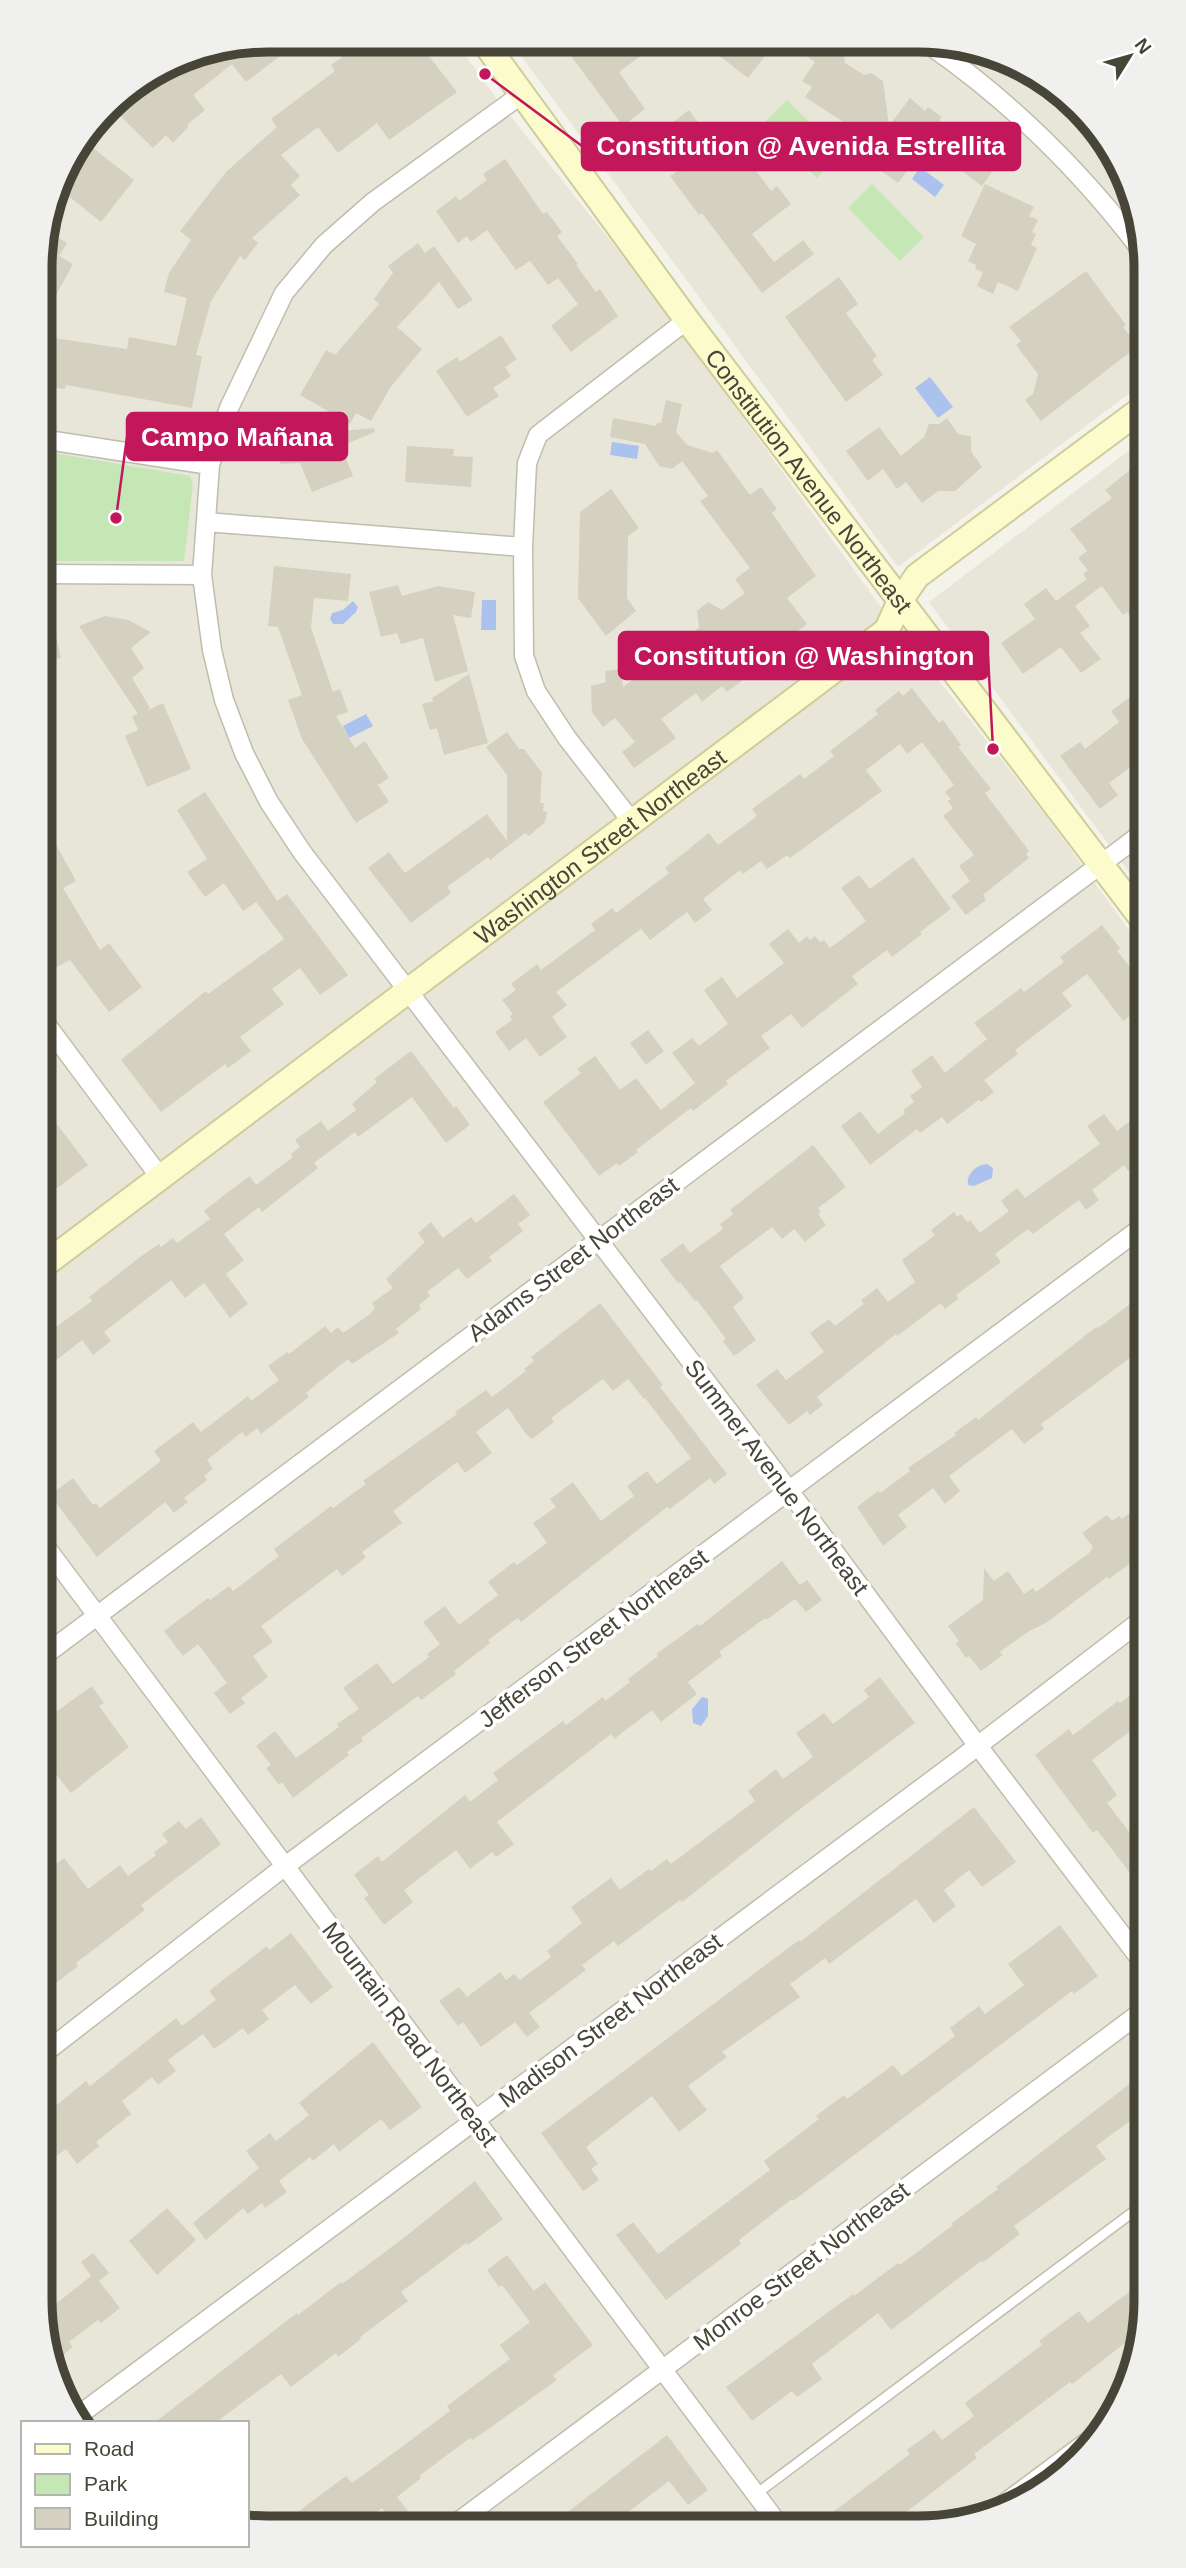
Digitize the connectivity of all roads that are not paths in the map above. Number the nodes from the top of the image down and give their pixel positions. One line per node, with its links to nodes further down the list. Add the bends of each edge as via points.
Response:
1 (493, 53): 3 (street, Constitution Avenue Northeast)
2 (943, 55): 4 (street, via 1044,138)
3 (522, 94): 5 (street, Constitution Avenue Northeast); 8 (street, Summer Avenue Northeast, via 373,202 324,246 284,293 229,408)
4 (1131, 237)
5 (687, 320): 10 (street, via 538,435 527,463); 13 (street, Constitution Avenue Northeast)
6 (1134, 415): 13 (street, Washington Street Northeast, via 917,576)
7 (53, 441): 8 (street)
8 (210, 465): 9 (street, Summer Avenue Northeast)
9 (206, 522): 10 (street); 12 (street, Summer Avenue Northeast)
10 (523, 547): 14 (street, via 524,656 536,691)
11 (53, 574): 12 (street)
12 (202, 575): 18 (street, Summer Avenue Northeast, via 224,700 250,765 302,852)
13 (900, 601): 14 (street, Washington Street Northeast, via 887,630); 16 (street, Constitution Avenue Northeast)
14 (633, 823): 18 (street, Washington Street Northeast)
15 (1134, 840): 16 (street, Adams Street Northeast)
16 (1102, 864): 17 (street, Constitution Avenue Northeast); 22 (street, Adams Street Northeast)
17 (1134, 907)
18 (409, 992): 20 (street, Washington Street Northeast); 22 (street, Summer Avenue Northeast)
19 (53, 1033): 20 (street)
20 (160, 1177): 23 (street, Washington Street Northeast)
21 (1134, 1234): 24 (street, Jefferson Street Northeast)
22 (597, 1240): 24 (street, Summer Avenue Northeast); 26 (street, Adams Street Northeast)
23 (53, 1258)
24 (789, 1491): 29 (street, Summer Avenue Northeast); 30 (street, Jefferson Street Northeast)
25 (53, 1557): 26 (street, Mountain Road Northeast)
26 (97, 1615): 28 (street, Adams Street Northeast); 30 (street, Mountain Road Northeast)
27 (1133, 1626): 29 (street, Madison Street Northeast)
28 (53, 1649)
29 (978, 1746): 31 (street, Summer Avenue Northeast); 34 (street, Madison Street Northeast)
30 (284, 1867): 33 (street, Jefferson Street Northeast); 34 (street, Mountain Road Northeast)
31 (1133, 1950)
32 (1133, 2018): 36 (street, Monroe Street Northeast)
33 (53, 2046)
34 (475, 2120): 36 (street, Mountain Road Northeast); 37 (street, Madison Street Northeast)
35 (1133, 2212): 38 (lane)
36 (662, 2370): 38 (street, Mountain Road Northeast); 39 (street, Monroe Street Northeast)
37 (84, 2411)
38 (756, 2494): 40 (street, Mountain Road Northeast)
39 (466, 2516)
40 (772, 2516)

